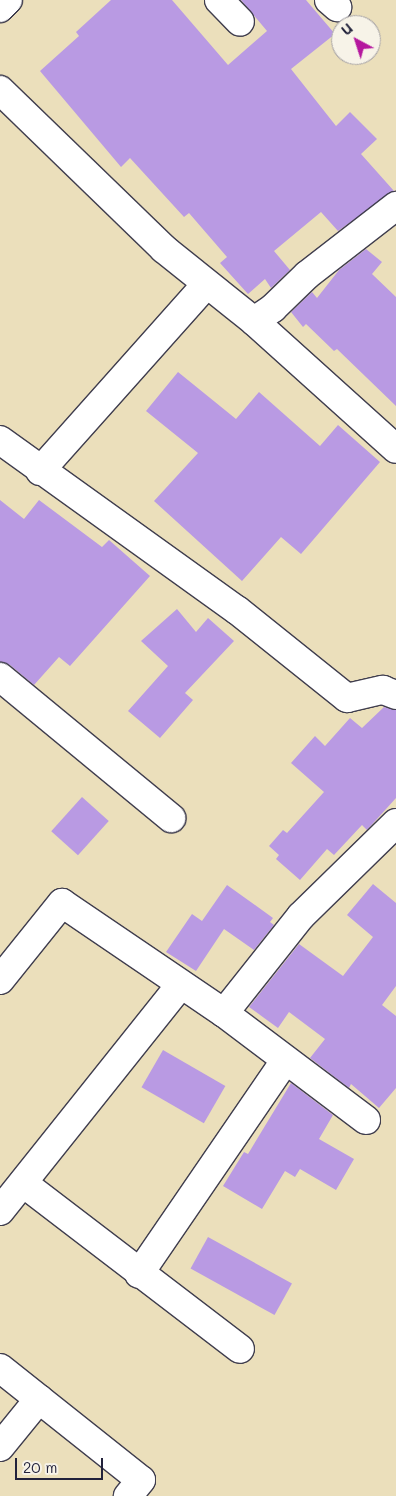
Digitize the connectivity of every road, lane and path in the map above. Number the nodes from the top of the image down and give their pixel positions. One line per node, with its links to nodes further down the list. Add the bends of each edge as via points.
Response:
1 (8, 0): 3 (street)
2 (220, 0): 4 (street)
3 (0, 8)
4 (240, 22)
5 (0, 90): 7 (street, via 164,249)
6 (396, 206): 8 (street)
7 (206, 285): 8 (street); 11 (street)
8 (254, 321): 10 (street)
9 (0, 440): 11 (street)
10 (396, 448)
11 (40, 471): 13 (street, via 237,610 347,698 382,690)
12 (0, 677): 14 (street)
13 (396, 695)
14 (171, 818)
15 (396, 824): 18 (street, via 301,916)
16 (0, 980): 17 (street, via 62,903)
17 (181, 984): 18 (street); 21 (street)
18 (224, 1013): 19 (street)
19 (285, 1061): 20 (street); 23 (street)
20 (366, 1120)
21 (23, 1183): 22 (street); 23 (street)
22 (0, 1211)
23 (139, 1274): 24 (street)
24 (240, 1349)
25 (0, 1368): 26 (street)
26 (39, 1399): 27 (street); 28 (street, via 141,1480)
27 (0, 1447)
28 (128, 1496)

